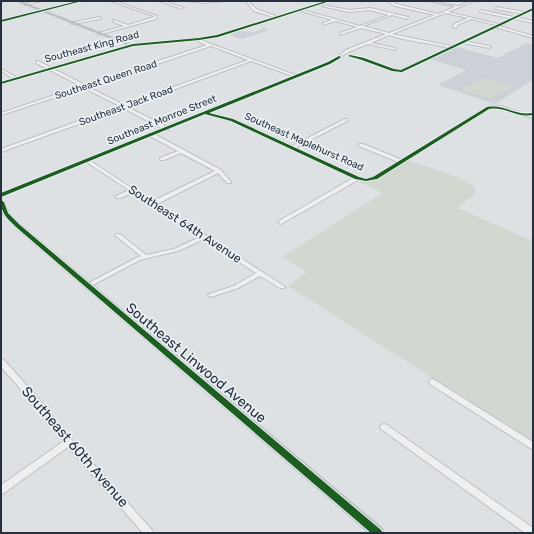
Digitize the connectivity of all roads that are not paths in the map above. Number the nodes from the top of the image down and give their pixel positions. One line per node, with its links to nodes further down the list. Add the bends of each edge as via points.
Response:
1 (17, 1): 14 (street)
2 (40, 1): 14 (street)
3 (81, 1): 21 (street)
4 (112, 1): 38 (street, via 156,16)
5 (161, 1): 17 (street)
6 (189, 1): 7 (street)
7 (223, 1)
8 (247, 1): 27 (street, via 254,10)
9 (329, 1): 20 (street, Southeast King Road)
10 (396, 1): 13 (street)
11 (430, 1): 16 (street)
12 (473, 1): 16 (street)
13 (389, 2): 26 (street)
14 (25, 4): 21 (street)
15 (322, 6): 25 (street, via 349,11 370,9)
16 (457, 7): 23 (street)
17 (183, 8)
18 (498, 8): 24 (street)
19 (533, 9): 24 (street)
20 (299, 10): 27 (street, Southeast King Road); 33 (street)
21 (41, 11): 32 (street); 36 (street)
22 (481, 11): 31 (street)
23 (445, 12): 26 (street); 30 (street)
24 (524, 13): 31 (street)
25 (393, 14): 29 (street); 40 (street)
26 (439, 15): 44 (street)
27 (278, 17): 46 (street, Southeast King Road)
28 (100, 18): 36 (street)
29 (407, 18)
30 (471, 18): 39 (street); 41 (street)
31 (515, 18): 35 (street); 39 (street)
32 (1, 20)
33 (336, 20): 37 (street); 40 (street)
34 (114, 21): 38 (street)
35 (533, 22)
36 (72, 23): 42 (street)
37 (324, 24)
38 (128, 26): 42 (street)
39 (498, 26): 45 (street); 47 (street)
40 (361, 27): 43 (street); 44 (street)
41 (455, 27)
42 (99, 34): 50 (street)
43 (341, 34)
44 (390, 35): 48 (street); 51 (street)
45 (533, 37)
46 (199, 39): 49 (street); 50 (street, Southeast King Road)
47 (464, 42): 51 (street); 52 (street)
48 (369, 43): 53 (street); 54 (street, via 352,50)
49 (211, 45): 55 (street); 62 (street, Southeast Queen Road)
50 (129, 46): 57 (street, Southeast King Road)
51 (451, 47): 54 (street, via 398,71)
52 (489, 47)
53 (394, 49)
54 (345, 57): 59 (street, Southeast Monroe Street)
55 (251, 60): 59 (street); 63 (street, Southeast Jack Road)
56 (37, 62): 57 (street)
57 (50, 69): 60 (street, Southeast King Road); 62 (street)
58 (1, 70): 60 (street)
59 (296, 76): 64 (street, Southeast Monroe Street)
60 (17, 79): 61 (street, Southeast King Road)
61 (1, 83)
62 (85, 87): 63 (street); 65 (street, Southeast Queen Road)
63 (123, 107): 68 (street); 72 (street, Southeast Jack Road)
64 (206, 113): 68 (street, Southeast Monroe Street); 71 (street, Southeast Maplehurst Road, via 232,120)
65 (1, 114)
66 (532, 115): 76 (street, Southeast Maplehurst Road, via 496,106 488,108)
67 (346, 120): 71 (street)
68 (167, 129): 69 (street, Southeast Monroe Street)
69 (152, 135): 73 (street); 75 (street, Southeast Monroe Street)
70 (361, 145): 76 (street)
71 (291, 148): 78 (street, Southeast Maplehurst Road)
72 (1, 151)
73 (181, 151): 74 (street); 77 (street)
74 (162, 159)
75 (87, 161): 80 (street, Southeast 64th Avenue); 82 (street, Southeast Monroe Street)
76 (401, 161): 78 (street, Southeast Maplehurst Road, via 375,178)
77 (219, 171): 79 (street); 83 (street)
78 (357, 178): 84 (street)
79 (229, 182)
80 (134, 190): 81 (street); 83 (street, Southeast 64th Avenue)
81 (118, 197)
82 (1, 203): 89 (street, Southeast Linwood Avenue, via 10,219)
83 (154, 203): 86 (street, Southeast 64th Avenue)
84 (281, 222)
85 (118, 235): 87 (street)
86 (204, 237): 87 (street, via 176,250); 88 (street, Southeast 64th Avenue)
87 (144, 256): 89 (street)
88 (260, 273): 90 (street, Southeast 64th Avenue); 91 (street, via 236,287)
89 (87, 286): 99 (street, Southeast Linwood Avenue)
90 (282, 287)
91 (211, 295)
92 (1, 362): 95 (street, Southeast 60th Avenue)
93 (433, 382): 96 (street)
94 (384, 427): 100 (street)
95 (69, 442): 97 (street); 98 (street, Southeast 60th Avenue)
96 (533, 446)
97 (1, 490)
98 (149, 533)
99 (378, 533)
100 (533, 533)

